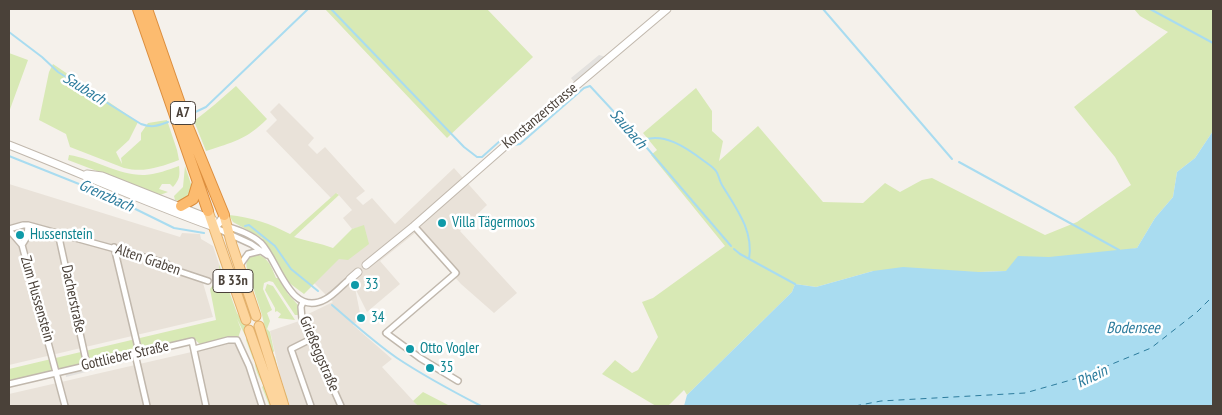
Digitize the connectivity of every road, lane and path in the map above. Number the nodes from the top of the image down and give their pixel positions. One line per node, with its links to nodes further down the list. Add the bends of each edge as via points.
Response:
1 (138, 9): 6 (highway, A7)
2 (146, 9): 9 (highway, A7)
3 (667, 9): 11 (street, Konstanzerstrasse)
4 (9, 146): 5 (street)
5 (82, 173): 7 (street, via 102,176); 8 (street)
6 (198, 181): 7 (highway, via 193,199); 9 (highway, A7)
7 (181, 206): 9 (street)
8 (194, 220): 9 (street); 14 (street)
9 (219, 222): 14 (main road, B 33n); 14 (street); 17 (street); 18 (street, via 260,243); 20 (main road)
10 (28, 225): 12 (street, Alten Graben); 13 (street, Alten Graben); 15 (street)
11 (414, 226): 19 (street, Konstanzerstrasse); 34 (street, via 456,273 386,333)
12 (9, 230): 15 (street, Zum Hussenstein)
13 (58, 233): 16 (street, Alten Graben); 32 (street, Dacherstraße)
14 (219, 243): 26 (main road, B 33n)
15 (22, 245): 33 (street, Zum Hussenstein)
16 (114, 248): 23 (street, Alten Graben, via 166,263 172,269); 31 (street)
17 (260, 251): 18 (street); 20 (street, via 248,254)
18 (270, 257): 24 (street, via 289,290)
19 (366, 265)
20 (239, 266): 25 (main road, B 33n)
21 (358, 272): 22 (street)
22 (350, 279): 24 (street, via 326,298 314,303)
23 (208, 282)
24 (303, 302): 29 (street, Grießeggstraße, via 302,319)
25 (256, 316)
26 (246, 320)
27 (259, 326): 41 (main road)
28 (249, 330): 40 (main road)
29 (311, 339): 42 (street, via 291,348); 43 (street, Grießeggstraße)
30 (194, 349): 31 (street, Gottlieber Straße, via 192,341); 38 (street); 39 (street, Gottlieber Straße, via 236,340)
31 (137, 353): 32 (street, Gottlieber Straße); 37 (street)
32 (87, 365): 33 (street, Gottlieber Straße)
33 (57, 372): 35 (street, Gottlieber Straße); 36 (street, Zum Hussenstein)
34 (458, 382)
35 (9, 384)
36 (65, 406)
37 (147, 406)
38 (206, 406)
39 (262, 406)
40 (276, 406)
41 (284, 406)
42 (311, 406)
43 (341, 406)

